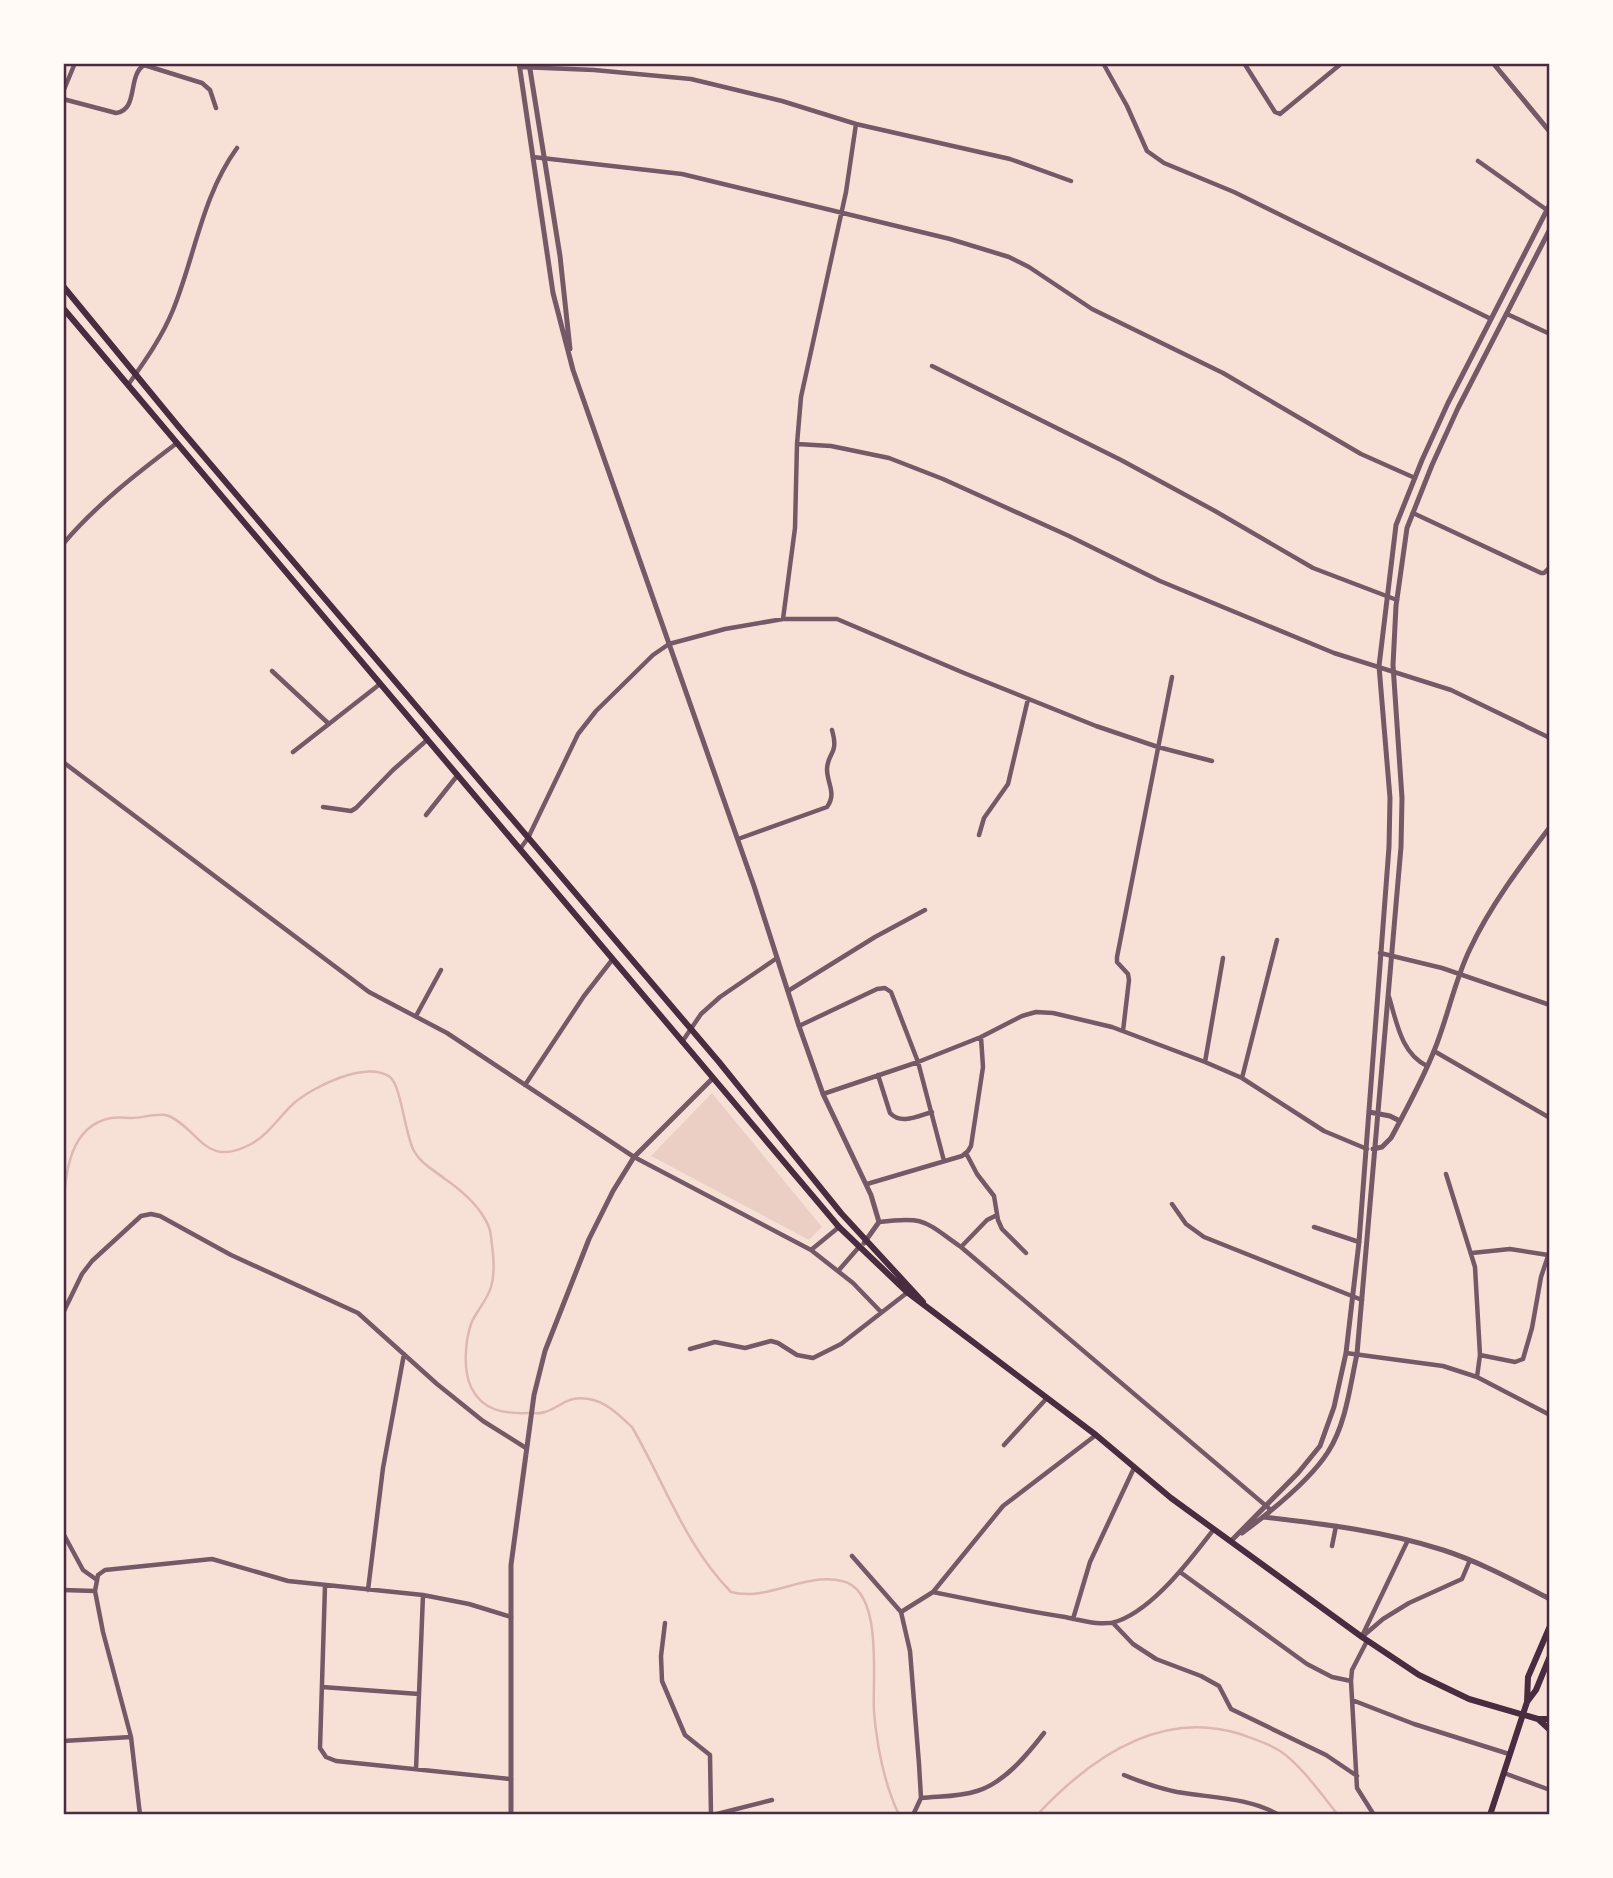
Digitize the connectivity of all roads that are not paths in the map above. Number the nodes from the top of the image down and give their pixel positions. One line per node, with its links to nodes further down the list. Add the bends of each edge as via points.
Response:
1 (75, 63): 8 (street)
2 (1102, 63): 24 (street, via 1147,151 1164,163 1234,192)
3 (1244, 63): 4 (street, via 1280,114)
4 (1342, 63)
5 (1493, 63): 12 (street)
6 (519, 65): 7 (street); 14 (street)
7 (529, 65): 11 (street, via 691,79); 15 (street)
8 (63, 92)
9 (63, 99): 10 (street, via 116,113 124,111 138,70 144,65 202,83)
10 (216, 107)
11 (856, 124): 17 (street, via 1010,159); 19 (street)
12 (1550, 132)
13 (237, 148): 28 (street, via 214,186 173,311)
14 (533, 157): 15 (street); 27 (street, via 553,293)
15 (544, 158): 19 (street, via 682,174); 27 (street, via 561,256)
16 (1478, 161): 18 (street)
17 (1071, 181)
18 (1548, 207): 24 (street)
19 (842, 213): 31 (street, via 802,397); 32 (street, via 1009,257 1092,309 1212,367 1361,454)
20 (1550, 229): 23 (street)
21 (63, 286): 28 (main road)
22 (63, 308): 29 (main road)
23 (1507, 314): 25 (street); 33 (street, via 1458,408)
24 (1491, 319): 32 (street)
25 (1550, 334)
26 (932, 366): 36 (street, via 1168,485 1313,568)
27 (573, 370): 39 (street)
28 (137, 373): 29 (street); 59 (main road)
29 (128, 385): 30 (main road)
30 (177, 443): 34 (street, via 130,478); 44 (main road)
31 (797, 444): 38 (street, via 795,528); 40 (street, via 831,446 921,470 1160,581 1334,653)
32 (1415, 478): 36 (street, via 1396,525)
33 (1413, 513): 35 (street, via 1541,573); 37 (street)
34 (63, 544)
35 (1550, 567)
36 (1386, 596): 37 (street); 40 (street)
37 (1397, 600): 41 (street)
38 (783, 619): 39 (street); 45 (street, via 837,619)
39 (669, 644): 59 (street, via 596,710 578,734); 60 (street)
40 (1379, 666): 41 (street); 64 (street, via 1390,798)
41 (1393, 670): 48 (street, via 1451,690); 65 (street, via 1402,798)
42 (272, 671): 46 (street)
43 (1172, 677): 50 (street)
44 (380, 684): 46 (street); 49 (main road)
45 (1028, 699): 50 (street); 58 (street, via 1007,785 984,818)
46 (329, 724): 51 (street)
47 (832, 730): 60 (street, via 835,749 827,771 832,795 827,807)
48 (1550, 738)
49 (427, 740): 54 (main road); 55 (street, via 356,808)
50 (1157, 747): 52 (street); 77 (street, via 1117,957 1129,980)
51 (293, 752)
52 (1212, 761)
53 (63, 762): 74 (street, via 369,992)
54 (457, 776): 56 (street); 61 (main road)
55 (323, 807)
56 (426, 815)
57 (1550, 827): 70 (street, via 1493,909)
58 (979, 835)
59 (528, 838): 61 (street); 76 (main road)
60 (738, 839): 66 (street)
61 (519, 849): 68 (main road)
62 (925, 910): 71 (street)
63 (1277, 940): 86 (street)
64 (1380, 953): 65 (street); 90 (street)
65 (1392, 956): 70 (street); 72 (street)
66 (777, 958): 71 (street); 76 (street, via 720,997)
67 (1223, 958): 82 (street)
68 (612, 960): 79 (main road); 87 (street)
69 (441, 970): 74 (street)
70 (1459, 973): 73 (street); 80 (street)
71 (788, 991): 75 (street)
72 (1389, 996): 83 (street, via 1406,1048); 91 (street)
73 (1550, 1005)
74 (416, 1016): 87 (street)
75 (799, 1026): 81 (street, via 886,988 894,995); 88 (street)
76 (691, 1030): 79 (street); 106 (main road)
77 (1123, 1031): 78 (street, via 1080,1018 1036,1012); 82 (street)
78 (981, 1037): 81 (street); 96 (street, via 983,1067 971,1146)
79 (682, 1042): 85 (main road)
80 (1434, 1051): 83 (street); 92 (street)
81 (918, 1062): 84 (street); 89 (street)
82 (1205, 1062): 86 (street)
83 (1427, 1066): 93 (street)
84 (878, 1075): 88 (street); 89 (street, via 894,1118)
85 (713, 1078): 97 (street); 104 (main road)
86 (1241, 1078): 94 (street, via 1324,1131)
87 (525, 1084): 97 (street)
88 (823, 1094): 100 (street)
89 (932, 1112): 98 (street)
90 (1369, 1112): 91 (street); 94 (street)
91 (1379, 1114): 93 (street); 95 (street)
92 (1550, 1118)
93 (1400, 1121): 95 (street, via 1391,1138)
94 (1367, 1149): 95 (street); 107 (street)
95 (1376, 1149): 117 (street)
96 (966, 1153): 98 (street); 102 (street, via 994,1196)
97 (634, 1157): 110 (street); 130 (street, via 589,1239 545,1351)
98 (944, 1161): 100 (street)
99 (1446, 1174): 113 (street)
100 (867, 1184): 103 (street)
101 (1172, 1204): 116 (street, via 1186,1224 1204,1237)
102 (997, 1215): 109 (street); 112 (street, via 1002,1228)
103 (879, 1222): 106 (street); 109 (street, via 918,1219)
104 (839, 1227): 108 (main road); 110 (street)
105 (1314, 1227): 107 (street)
106 (866, 1241): 108 (street); 115 (main road)
107 (1359, 1242): 116 (street)
108 (859, 1247): 114 (street); 115 (main road)
109 (961, 1247): 132 (street)
110 (811, 1250): 114 (street)
111 (1549, 1252): 113 (street, via 1510,1249); 124 (street, via 1525,1356 1515,1362)
112 (1027, 1253)
113 (1472, 1253): 124 (street)
114 (839, 1271): 118 (street)
115 (910, 1291): 118 (street); 126 (main road)
116 (1353, 1297): 117 (street); 122 (street)
117 (1362, 1300): 123 (street)
118 (881, 1312): 120 (street, via 813,1358 797,1355 771,1340 745,1348 715,1342)
119 (63, 1313): 121 (street, via 92,1261 141,1216 151,1214 276,1277 350,1308)
120 (690, 1349)
121 (404, 1353): 130 (street, via 483,1421); 148 (street)
122 (1346, 1353): 123 (street); 132 (street, via 1320,1446)
123 (1357, 1354): 125 (street, via 1443,1366); 133 (street, via 1342,1422 1328,1452)
124 (1480, 1354): 125 (street)
125 (1477, 1377): 127 (street)
126 (1047, 1398): 128 (main road); 129 (street)
127 (1550, 1415)
128 (1096, 1435): 131 (main road); 150 (street, via 1003,1506)
129 (1004, 1445)
130 (526, 1448): 154 (street, via 512,1564)
131 (1134, 1468): 137 (main road); 155 (street, via 1090,1562)
132 (1265, 1505): 133 (street); 134 (street)
133 (1271, 1510): 135 (street)
134 (1253, 1517): 135 (street); 140 (street)
135 (1263, 1517): 136 (street); 140 (street)
136 (1336, 1526): 139 (street); 141 (street)
137 (1214, 1529): 140 (main road); 144 (street)
138 (63, 1533): 145 (street, via 83,1570)
139 (1408, 1540): 143 (street); 159 (street)
140 (1231, 1541): 159 (main road)
141 (1332, 1546)
142 (852, 1556): 153 (street)
143 (1470, 1560): 152 (street); 159 (street, via 1462,1579 1409,1603 1383,1619)
144 (1181, 1572): 157 (street, via 1132,1614); 161 (street, via 1299,1659 1332,1677)
145 (97, 1580): 146 (street, via 105,1570 206,1558 266,1576); 149 (street)
146 (325, 1586): 148 (street); 162 (street)
147 (63, 1590): 149 (street)
148 (368, 1590): 151 (street)
149 (95, 1591): 171 (street)
150 (933, 1592): 153 (street); 155 (street)
151 (423, 1595): 154 (street); 163 (street)
152 (1550, 1599)
153 (901, 1612): 180 (street, via 910,1651)
154 (511, 1617): 178 (street)
155 (1073, 1619): 157 (street)
156 (665, 1623): 185 (street, via 662,1681 685,1735 710,1755)
157 (1113, 1623): 177 (street, via 1156,1659 1219,1686 1231,1709 1326,1755)
158 (1550, 1626): 165 (main road, via 1528,1677)
159 (1364, 1639): 161 (street); 166 (main road, via 1456,1693)
160 (1550, 1656): 165 (main road)
161 (1351, 1681): 164 (street)
162 (322, 1688): 163 (street); 174 (street, via 320,1748 326,1757)
163 (419, 1694): 174 (street)
164 (1352, 1700): 173 (street); 177 (street)
165 (1527, 1702): 166 (main road)
166 (1522, 1714): 167 (main road); 173 (main road)
167 (1538, 1718): 168 (main road); 169 (main road)
168 (1550, 1719)
169 (1550, 1730)
170 (1044, 1733): 180 (street, via 1017,1764 985,1789)
171 (131, 1737): 172 (street); 183 (street)
172 (63, 1741)
173 (1509, 1754): 175 (main road)
174 (416, 1769): 178 (street)
175 (1503, 1773): 179 (street); 188 (main road)
176 (1124, 1775): 186 (street, via 1175,1791 1259,1805)
177 (1357, 1776): 187 (street, via 1357,1788)
178 (511, 1779): 184 (street)
179 (1550, 1790)
180 (921, 1798): 182 (street)
181 (772, 1800): 185 (street)
182 (913, 1814)
183 (140, 1815)
184 (511, 1815)
185 (712, 1815)
186 (1279, 1815)
187 (1374, 1815)
188 (1490, 1815)

